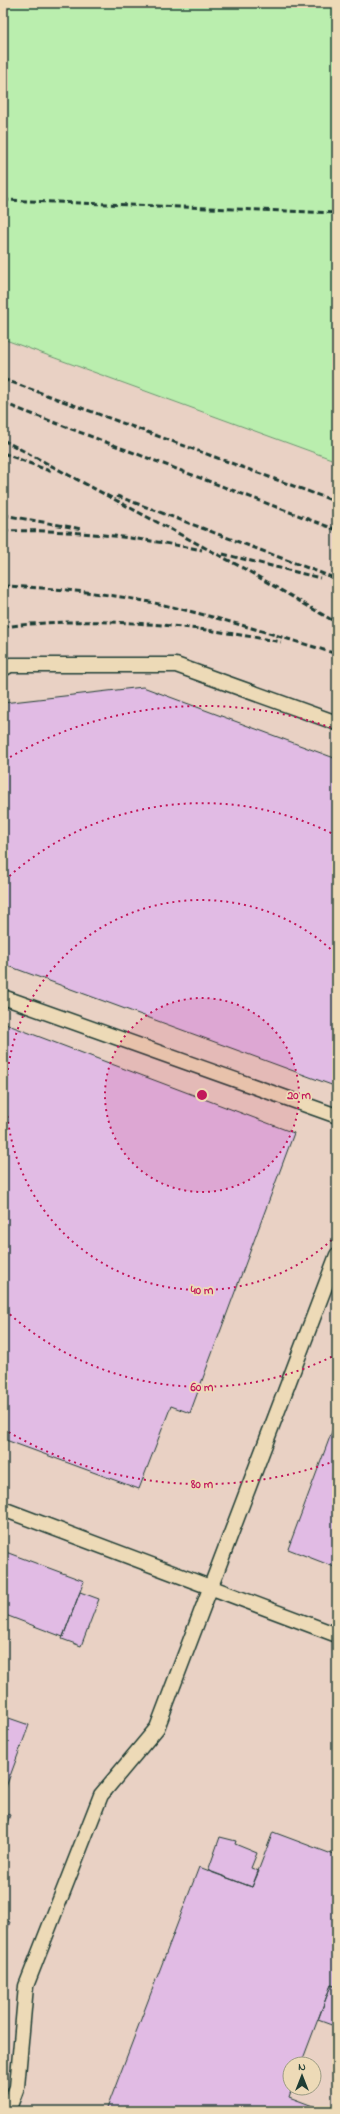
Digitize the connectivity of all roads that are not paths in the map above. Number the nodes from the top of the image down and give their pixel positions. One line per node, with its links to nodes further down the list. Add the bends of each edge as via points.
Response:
1 (3, 669): 2 (lane, via 10,665 176,665)
2 (337, 723)
3 (3, 997): 4 (lane)
4 (337, 1116)
5 (337, 1255): 7 (lane)
6 (3, 1509): 7 (lane)
7 (210, 1587): 8 (lane); 9 (lane, via 157,1728 101,1795 29,1978 26,1986 17,2087)
8 (337, 1635)
9 (8, 2111)

